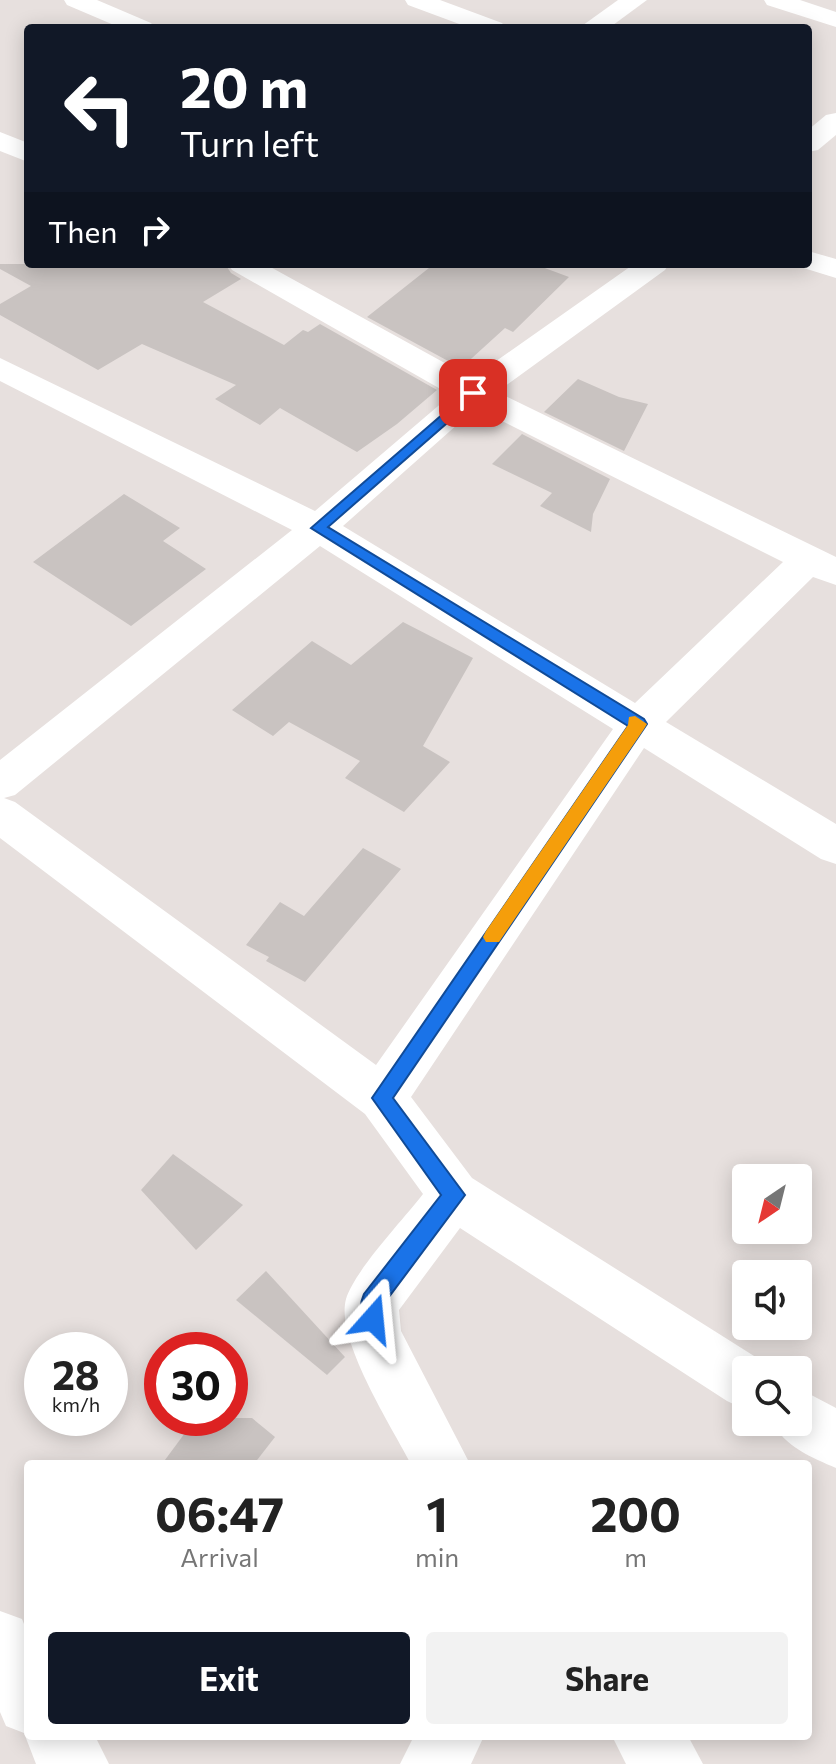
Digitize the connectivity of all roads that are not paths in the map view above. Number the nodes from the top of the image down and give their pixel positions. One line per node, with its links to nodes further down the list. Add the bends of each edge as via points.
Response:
1 (76, 0): 6 (street)
2 (417, 0): 7 (street)
3 (635, 0): 8 (street)
4 (776, 0): 5 (street)
5 (836, 20)
6 (133, 24)
7 (482, 24)
8 (598, 24)
9 (836, 121): 11 (street)
10 (0, 140): 12 (street)
11 (812, 141)
12 (24, 152)
13 (812, 261): 16 (street)
14 (250, 268): 18 (street)
15 (648, 268): 18 (street)
16 (836, 269)
17 (0, 368): 19 (street)
18 (473, 393): 19 (street); 20 (street)
19 (318, 528): 21 (street); 22 (street)
20 (822, 566): 21 (street)
21 (638, 724): 24 (street); 25 (street)
22 (0, 783)
23 (0, 814): 25 (street)
24 (836, 846)
25 (382, 1098): 26 (street)
26 (454, 1195): 27 (street); 30 (street, via 372,1302 374,1336)
27 (732, 1373)
28 (812, 1425): 29 (street)
29 (836, 1440)
30 (440, 1460)
31 (0, 1641): 32 (street)
32 (24, 1695)
33 (57, 1740): 36 (street)
34 (450, 1740): 37 (street)
35 (647, 1740): 38 (street)
36 (77, 1764)
37 (432, 1764)
38 (671, 1764)

